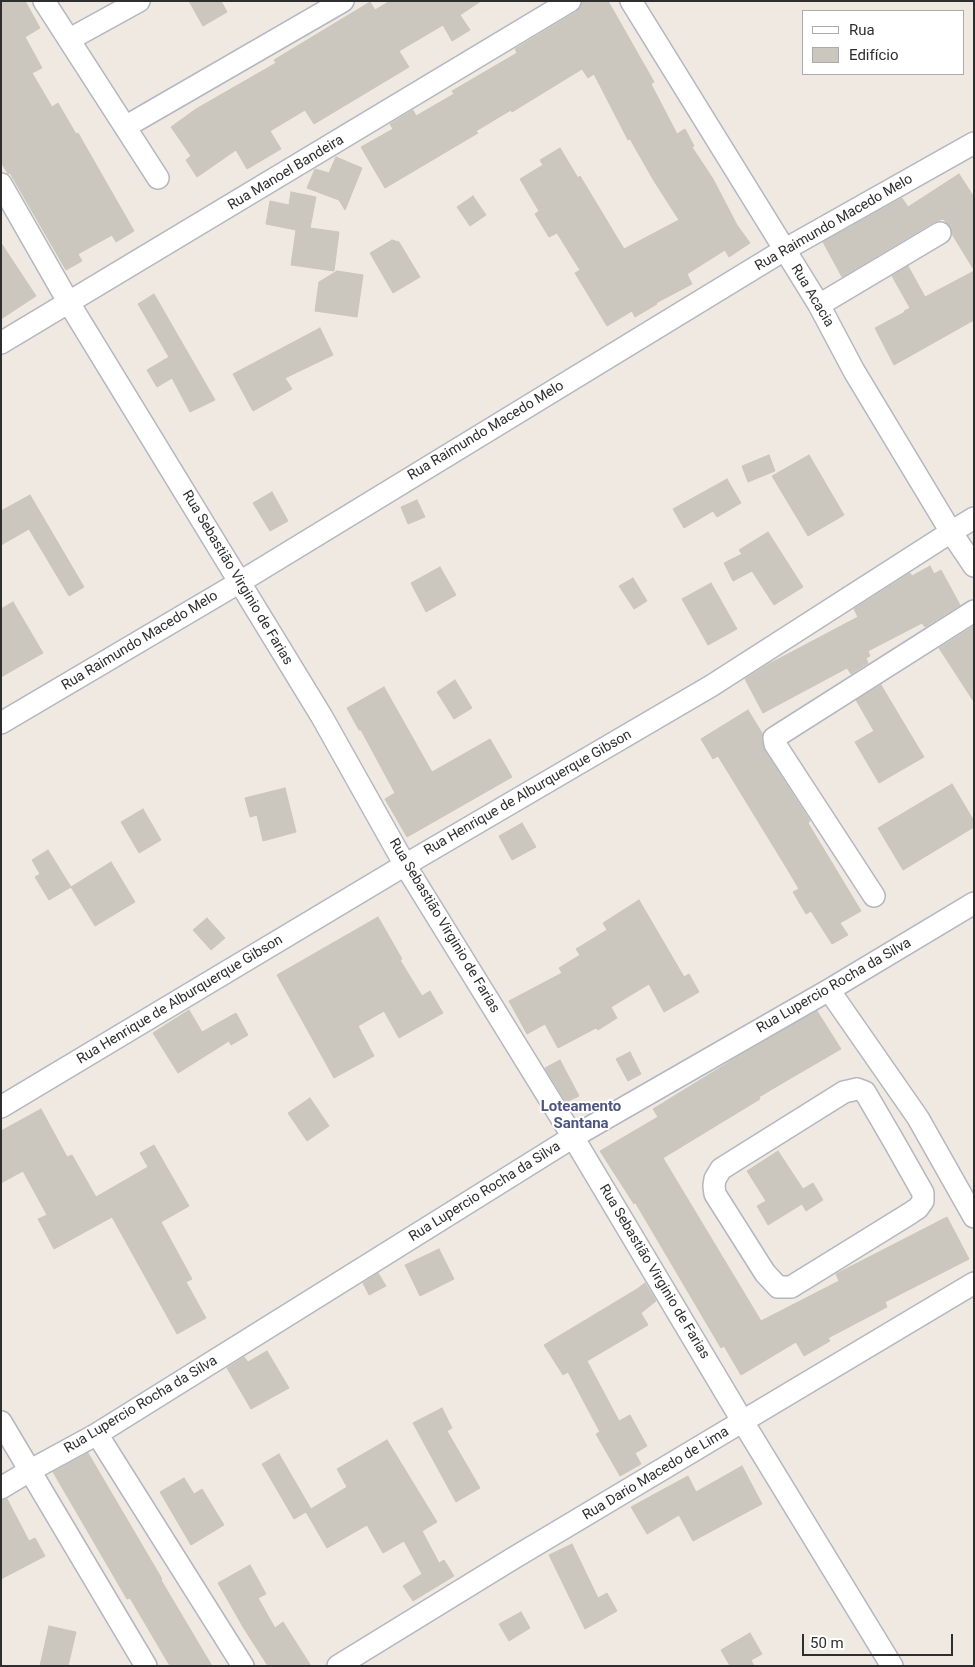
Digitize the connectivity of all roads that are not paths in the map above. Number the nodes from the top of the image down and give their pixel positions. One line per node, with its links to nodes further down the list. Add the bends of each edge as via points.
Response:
1 (44, 1): 6 (street)
2 (139, 1): 6 (street)
3 (343, 1): 7 (street)
4 (570, 1): 13 (street, Rua Manoel Bandeira)
5 (631, 1): 12 (street, Rua Acacia)
6 (70, 39): 7 (street)
7 (125, 127): 9 (street)
8 (974, 143): 12 (street, Rua Raimundo Macedo Melo)
9 (158, 178)
10 (1, 184): 13 (street, Rua Sebastião Virginio de Farias)
11 (940, 233): 14 (street)
12 (784, 250): 14 (street, Rua Acacia); 19 (street, Rua Raimundo Macedo Melo)
13 (69, 303): 15 (street, Rua Manoel Bandeira); 19 (street, Rua Sebastião Virginio de Farias)
14 (819, 305): 17 (street, Rua Acacia, via 854,371)
15 (1, 343)
16 (974, 518): 17 (street, Rua Henrique de Alburquerque Gibson)
17 (951, 532): 18 (street, Rua Acacia); 22 (street, Rua Henrique de Alburquerque Gibson, via 711,686)
18 (974, 566)
19 (240, 582): 21 (street, Rua Raimundo Macedo Melo); 22 (street, Rua Sebastião Virginio de Farias, via 322,717)
20 (974, 611): 23 (street, via 774,738)
21 (1, 723)
22 (405, 865): 26 (street, Rua Henrique de Alburquerque Gibson); 28 (street, Rua Sebastião Virginio de Farias)
23 (874, 896)
24 (974, 904): 25 (street, Rua Lupercio Rocha da Silva)
25 (829, 990): 27 (street); 28 (street, Rua Lupercio Rocha da Silva)
26 (1, 1107)
27 (918, 1118): 29 (street); 30 (street)
28 (573, 1137): 33 (street, Rua Sebastião Virginio de Farias); 34 (street, Rua Lupercio Rocha da Silva)
29 (893, 1140): 29 (street, via 923,1193 923,1201 918,1208 791,1286 778,1287 715,1194 715,1179 721,1169 851,1090 865,1092)
30 (974, 1216)
31 (974, 1283): 33 (street, Rua Dario Macedo de Lima)
32 (1, 1422): 35 (street)
33 (743, 1422): 39 (street, Rua Dario Macedo de Lima); 40 (street, Rua Sebastião Virginio de Farias)
34 (98, 1434): 35 (street, Rua Lupercio Rocha da Silva); 38 (street)
35 (30, 1470): 36 (street, Rua Lupercio Rocha da Silva); 37 (street)
36 (1, 1488)
37 (146, 1666)
38 (243, 1666)
39 (338, 1666)
40 (892, 1666)

